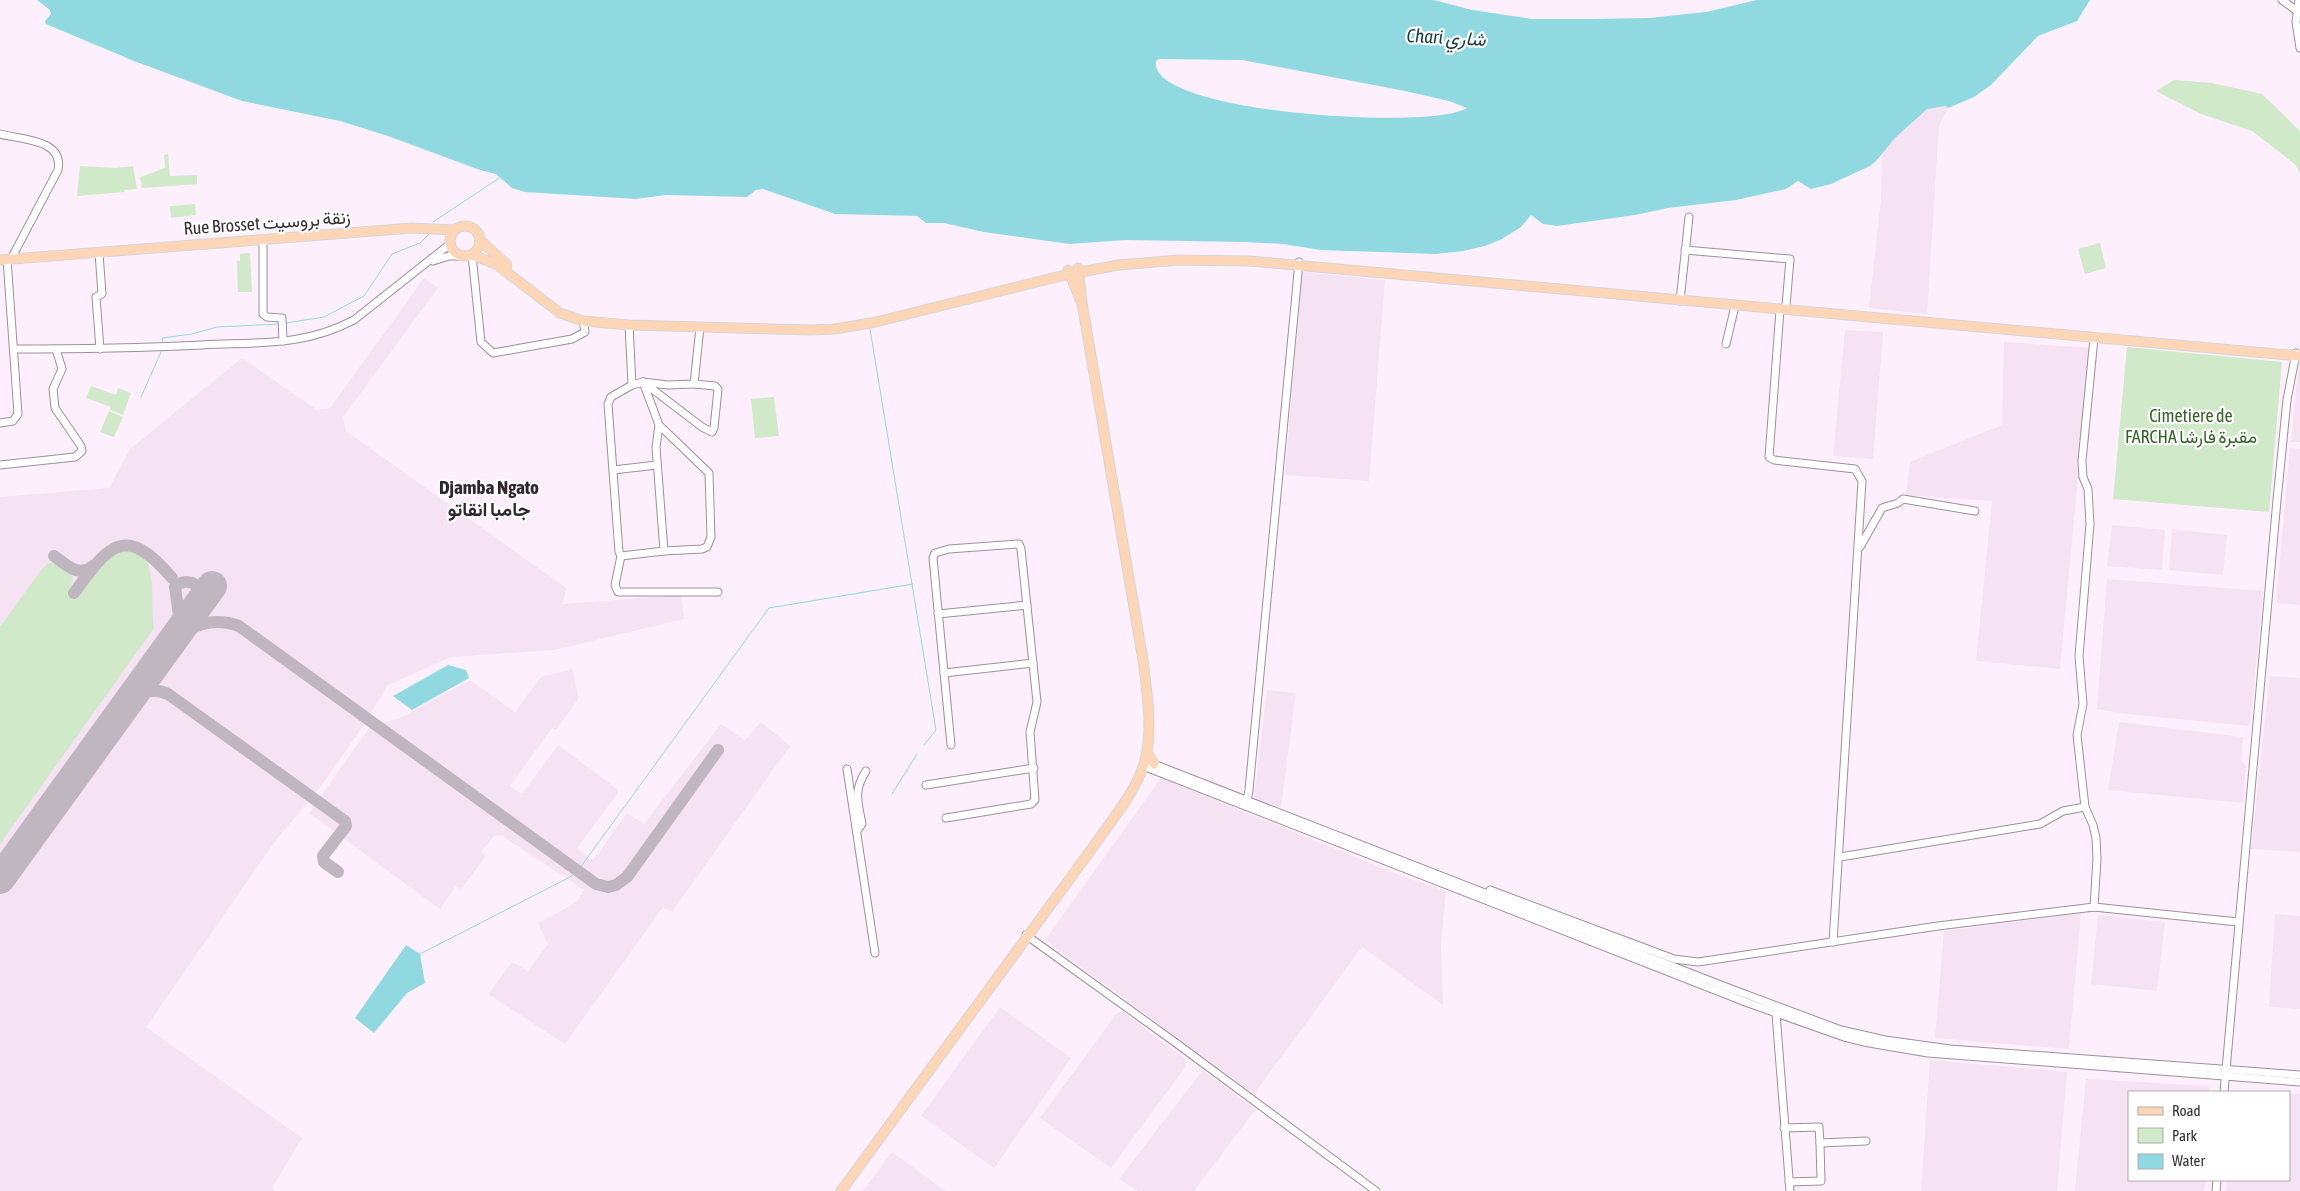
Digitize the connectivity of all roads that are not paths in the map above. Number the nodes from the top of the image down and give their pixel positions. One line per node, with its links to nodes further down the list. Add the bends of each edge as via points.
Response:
1 (2282, 0): 3 (street)
2 (2299, 0): 3 (street)
3 (2298, 12): 4 (street)
4 (2300, 48)
5 (0, 134): 11 (street, via 45,144 59,157 58,170)
6 (1689, 217): 13 (street)
7 (438, 230): 8 (main road, Rue Brosset زنقة بروسيت); 10 (main road, Rue Brosset زنقة بروسيت, via 412,228); 12 (main road)
8 (455, 230): 9 (main road, via 462,226 470,227); 12 (main road)
9 (480, 240): 15 (main road); 31 (main road, via 552,302 574,314)
10 (263, 241): 14 (main road, Rue Brosset زنقة بروسيت); 34 (street, via 263,314 282,318)
11 (20, 242): 17 (street, via 22,252); 18 (street)
12 (450, 242): 16 (main road, via 453,251); 20 (street)
13 (1685, 250): 26 (street); 28 (street, via 1790,259)
14 (99, 253): 17 (main road, Rue Brosset زنقة بروسيت); 38 (street, via 102,294 96,297)
15 (472, 255): 16 (main road); 29 (main road, via 496,264 560,314); 29 (street, via 481,342 493,353 572,338 585,332)
16 (460, 256): 20 (street, via 441,258)
17 (28, 257): 18 (main road, Rue Brosset زنقة بروسيت)
18 (6, 259): 36 (street)
19 (1299, 264): 21 (main road, via 1179,260); 22 (main road, via 1202,255 1131,259); 26 (main road); 63 (street)
20 (422, 268): 34 (street, via 354,320 320,335)
21 (1093, 269): 22 (main road); 25 (main road)
22 (1078, 270): 23 (main road); 25 (main road)
23 (1068, 272): 24 (main road); 25 (main road); 31 (main road, via 834,325)
24 (1058, 277): 25 (main road); 31 (main road, via 835,329)
25 (1078, 290): 58 (main road, via 1143,660 1148,714)
26 (1680, 298): 27 (main road); 28 (main road)
27 (1735, 306): 28 (main road); 35 (street)
28 (1783, 308): 32 (main road); 49 (street, via 1769,456 1774,460 1855,469 1862,481)
29 (583, 322): 30 (main road)
30 (629, 325): 31 (main road); 42 (street)
31 (696, 325): 41 (street)
32 (2036, 331): 33 (main road); 39 (main road)
33 (2094, 338): 39 (main road); 64 (street, via 2082,461 2090,524 2079,656 2083,704 2076,735)
34 (284, 341): 38 (street)
35 (1726, 344)
36 (14, 349): 37 (street); 43 (street, via 18,414 13,421)
37 (56, 349): 38 (street); 45 (street, via 62,369 52,388 55,408 82,451 75,457)
38 (100, 349)
39 (2298, 354): 70 (street, via 2287,400)
40 (643, 382): 41 (street); 41 (street, via 711,432 718,389); 42 (street); 44 (street)
41 (694, 384)
42 (632, 385): 47 (street, via 608,402)
43 (0, 423)
44 (659, 425): 46 (street); 50 (street, via 705,467 711,481 707,547)
45 (0, 464)
46 (656, 465): 47 (street); 50 (street)
47 (613, 470): 51 (street, via 616,534)
48 (1975, 511): 49 (street, via 1903,500 1882,508)
49 (1859, 549): 67 (street)
50 (664, 551): 51 (street)
51 (621, 556): 52 (street, via 615,585 618,592)
52 (718, 592)
53 (1027, 605): 54 (street); 54 (street, via 1019,544 949,550 935,553 933,558); 55 (street)
54 (938, 614): 56 (street)
55 (1033, 663): 56 (street); 59 (street, via 1037,702 1030,732)
56 (944, 673): 57 (street)
57 (951, 745)
58 (1146, 764): 63 (street); 71 (main road, via 1124,803)
59 (1034, 768): 62 (street); 65 (street, via 1034,800 1031,804)
60 (847, 770): 66 (street)
61 (866, 771): 66 (street, via 859,782 857,795 862,824)
62 (926, 785)
63 (1246, 804): 68 (street)
64 (2085, 807): 67 (street, via 2063,811 2040,824); 69 (street, via 2096,838)
65 (946, 818)
66 (856, 831): 73 (street)
67 (1840, 857): 72 (street)
68 (1456, 885): 72 (street, via 1462,880 1470,882 1686,962 1708,962); 74 (street); 75 (street, via 1841,1030 1928,1046)
69 (2094, 907): 70 (street); 72 (street)
70 (2238, 922): 75 (street)
71 (1026, 935): 83 (main road); 84 (street)
72 (1833, 942)
73 (875, 953)
74 (1776, 1014): 75 (street, via 1861,1041 1928,1053); 79 (street)
75 (2225, 1073): 76 (street); 77 (street); 78 (street)
76 (2300, 1075)
77 (2300, 1082)
78 (2224, 1091)
79 (1784, 1128): 81 (street, via 1819,1127); 82 (street)
80 (1866, 1142): 81 (street)
81 (1820, 1143): 82 (street, via 1821,1181)
82 (1789, 1182): 85 (street)
83 (841, 1191)
84 (1376, 1191)
85 (1790, 1191)

